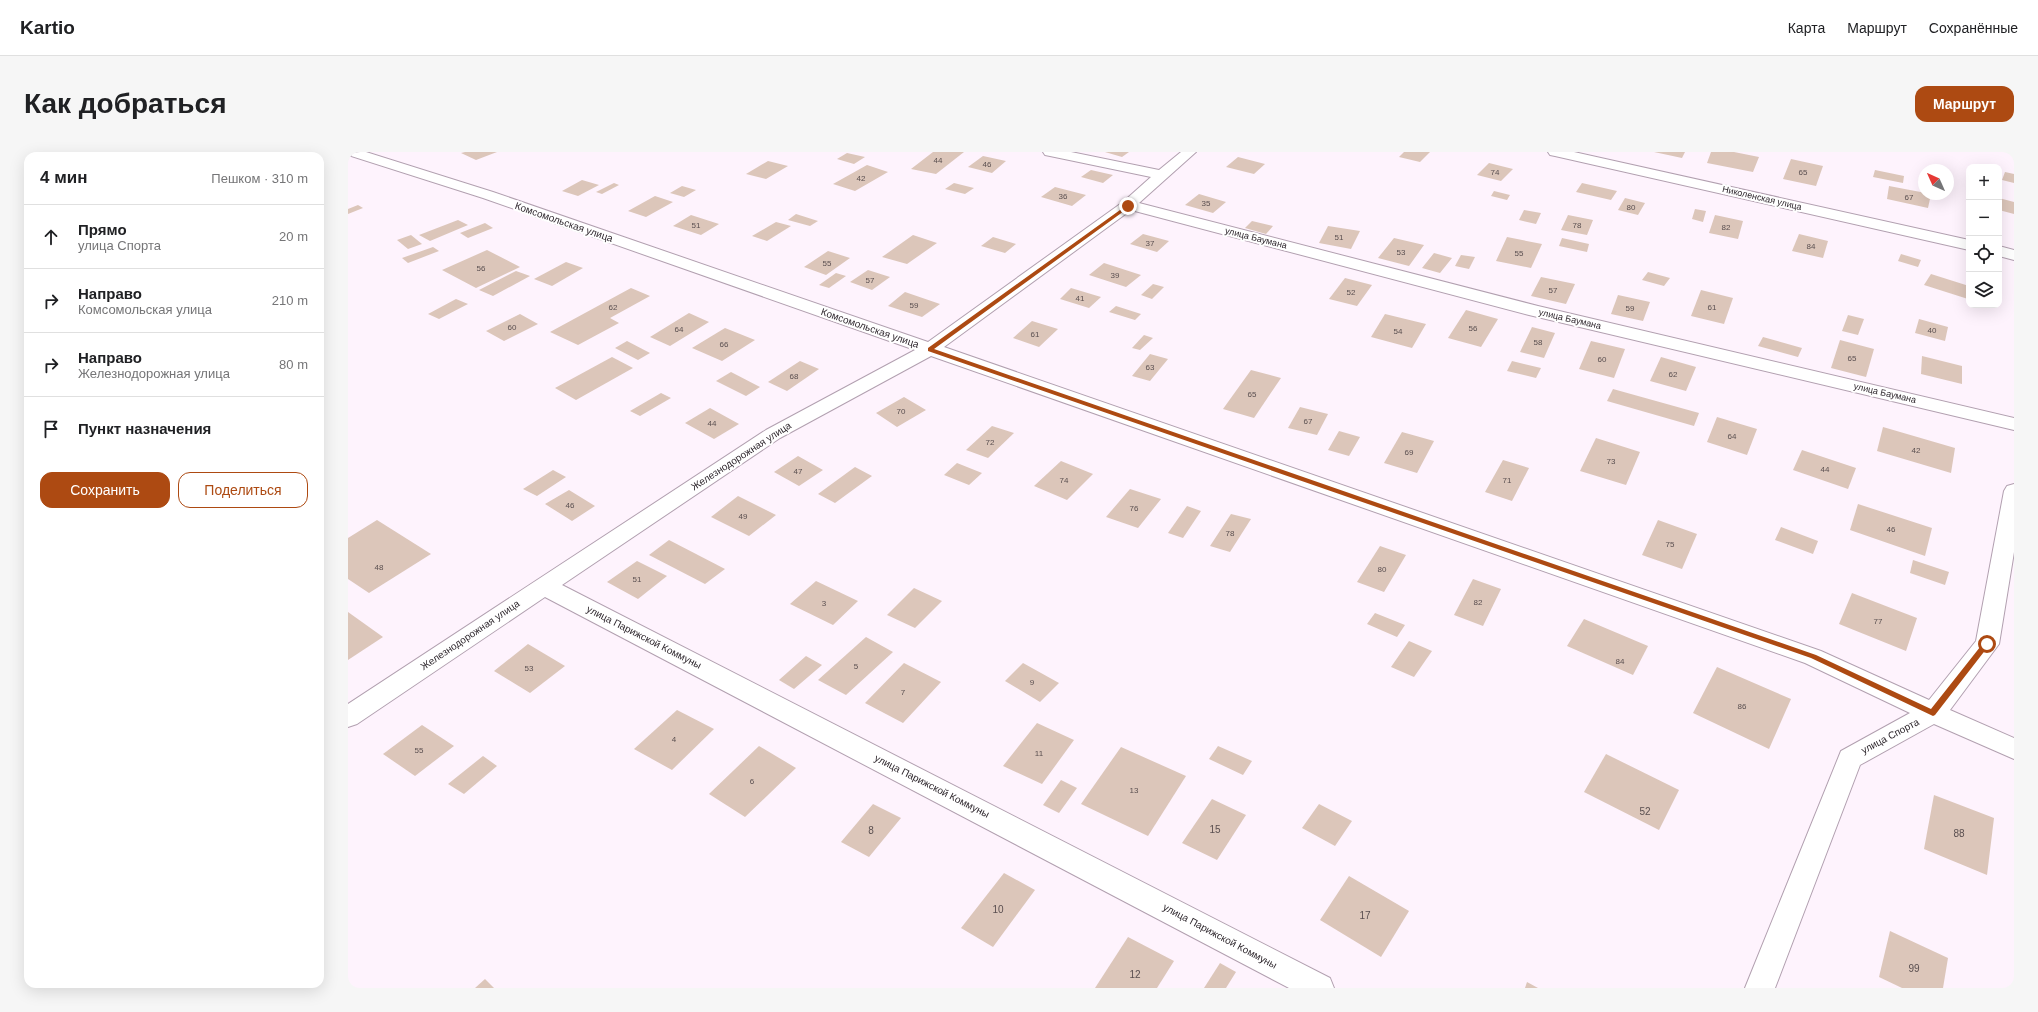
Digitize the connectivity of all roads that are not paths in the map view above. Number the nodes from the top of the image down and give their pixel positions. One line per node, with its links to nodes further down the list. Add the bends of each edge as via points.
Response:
1 (352, 152): 10 (street, Комсомольская улица, via 488,195)
2 (1050, 152): 5 (street)
3 (1189, 152): 5 (street, Железнодорожная улица)
4 (1555, 152): 7 (street, Николенская улица)
5 (1162, 175): 6 (street, Железнодорожная улица)
6 (1128, 206): 10 (street, Железнодорожная улица); 11 (street, улица Баумана, via 1543,312)
7 (1966, 244)
8 (2002, 252): 9 (street)
9 (2014, 255)
10 (930, 349): 13 (street, Железнодорожная улица, via 773,434); 14 (street, Комсомольская улица, via 1813,656)
11 (2014, 424)
12 (2014, 491): 14 (street, улица Спорта, via 1987,644)
13 (544, 586): 15 (street, Железнодорожная улица); 17 (street, улица Парижской Коммуны)
14 (1933, 713): 16 (street, Комсомольская улица); 18 (street, улица Спорта, via 1850,758)
15 (348, 717)
16 (2014, 749)
17 (1319, 988)
18 (1760, 988)

